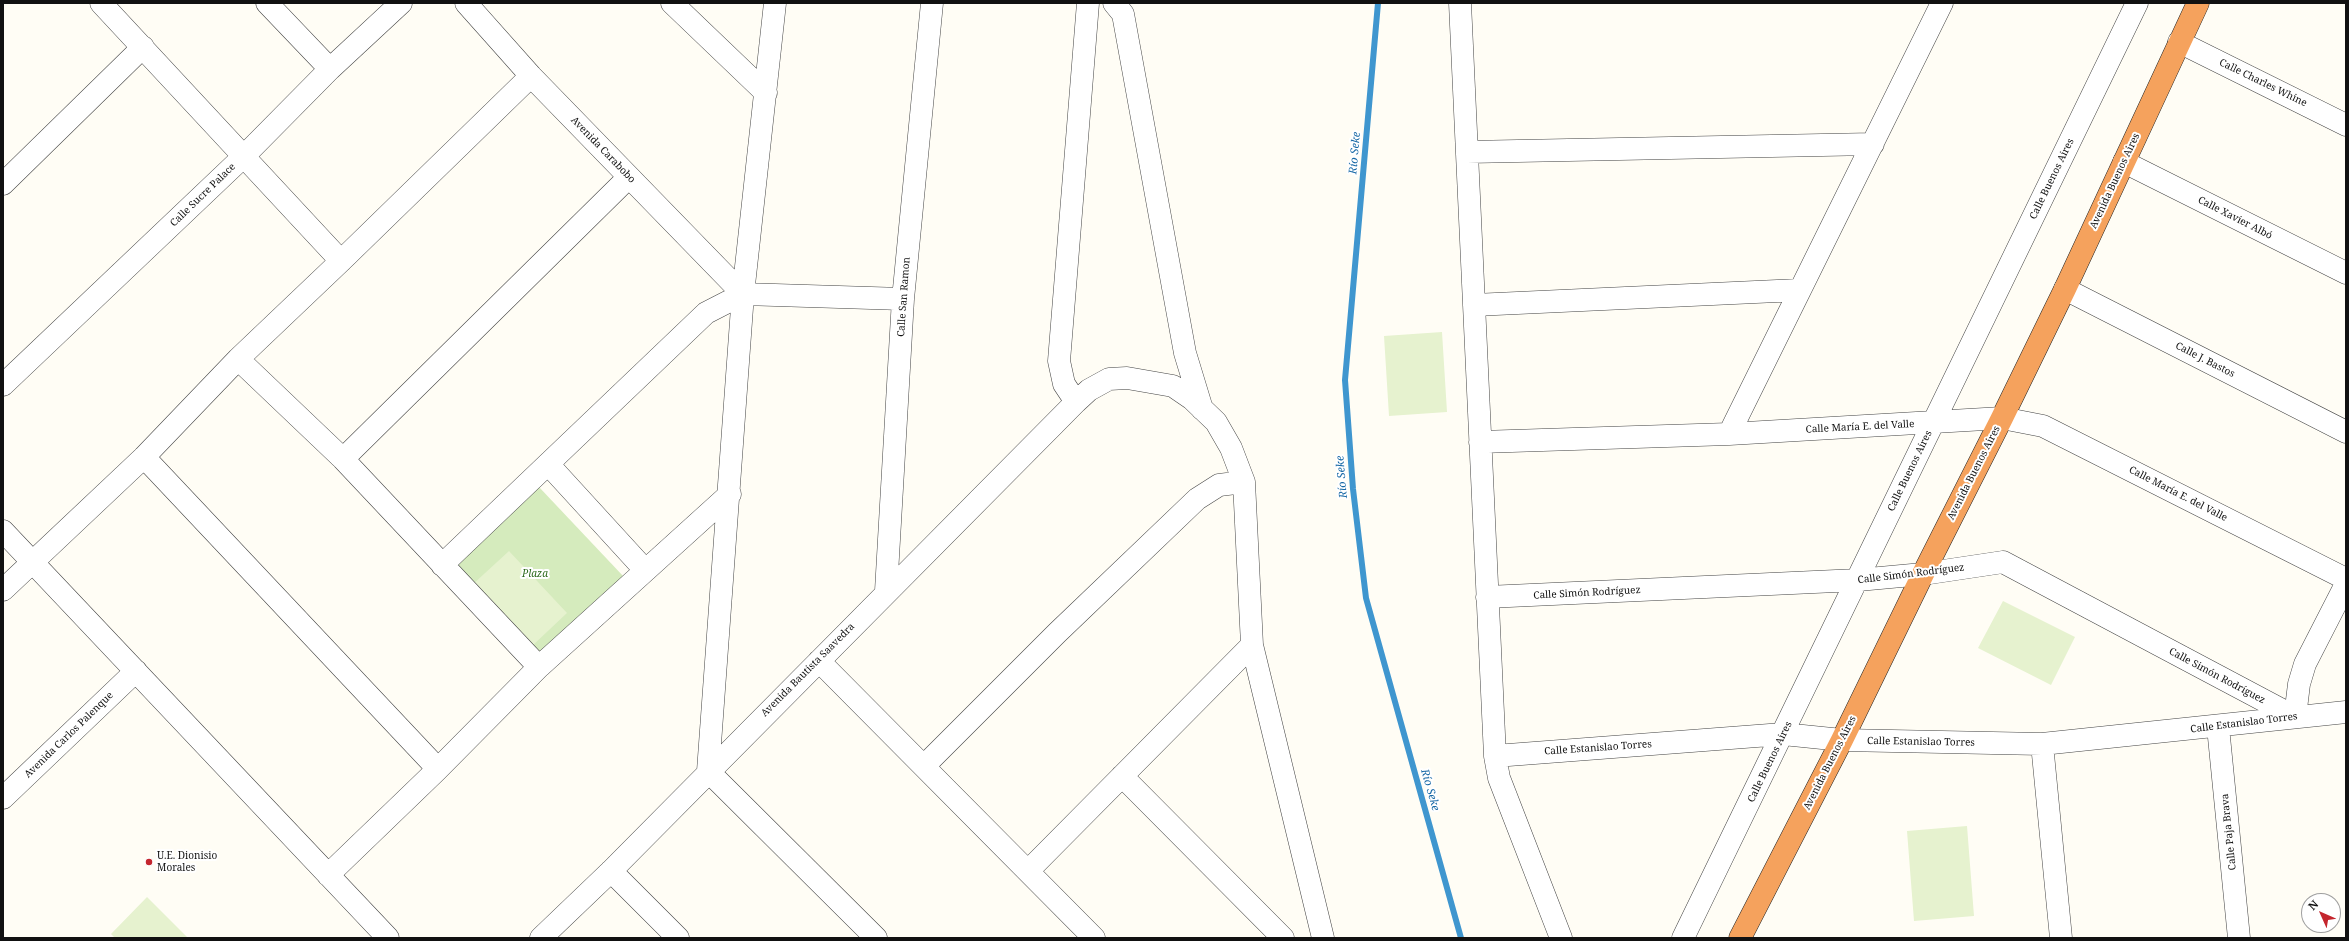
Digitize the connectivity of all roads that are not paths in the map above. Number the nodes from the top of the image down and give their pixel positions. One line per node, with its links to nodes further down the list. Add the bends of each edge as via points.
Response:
1 (101, 3): 15 (street)
2 (267, 3): 16 (street)
3 (401, 3): 16 (street, Calle Sucre Palace)
4 (466, 3): 17 (street, Avenida Carabobo)
5 (672, 3): 18 (street)
6 (775, 3): 18 (street)
7 (932, 3): 31 (street, Calle San Ramon)
8 (1088, 3): 35 (street, via 1060,361 1064,384)
9 (1114, 3): 36 (street, via 1123,14 1184,346)
10 (1460, 3): 21 (street)
11 (1942, 3): 20 (street)
12 (2137, 3): 38 (street, Calle Buenos Aires)
13 (2198, 3): 14 (highway, Avenida Buenos Aires)
14 (2179, 42): 19 (street, Calle Charles Whine); 23 (highway, Avenida Buenos Aires)
15 (143, 47): 22 (street); 25 (street)
16 (330, 69): 22 (street, Calle Sucre Palace)
17 (531, 76): 24 (street, Avenida Carabobo); 26 (street)
18 (766, 93): 30 (street)
19 (2346, 125)
20 (1873, 144): 21 (street); 29 (street)
21 (1467, 152): 32 (street)
22 (244, 156): 26 (street); 34 (street, Calle Sucre Palace)
23 (2124, 162): 27 (street, Calle Xavier Albó); 28 (highway, Avenida Buenos Aires)
24 (630, 177): 30 (street, Avenida Carabobo); 43 (street)
25 (3, 184)
26 (341, 262): 33 (street)
27 (2346, 273)
28 (2065, 289): 37 (highway, Avenida Buenos Aires); 39 (street, Calle J. Bastos)
29 (1799, 290): 32 (street); 40 (street)
30 (743, 294): 31 (street); 44 (street, via 706,314); 46 (street)
31 (903, 299): 56 (street, Calle San Ramon)
32 (1474, 304): 41 (street)
33 (238, 359): 42 (street); 43 (street)
34 (3, 385)
35 (1076, 402): 36 (street, Avenida Bautista Saavedra, via 1089,390 1109,379 1128,378 1173,386); 56 (street, Avenida Bautista Saavedra)
36 (1202, 409): 45 (street, Avenida Bautista Saavedra, via 1216,422 1231,448)
37 (2002, 418): 38 (street, Calle María E. del Valle); 51 (highway, Avenida Buenos Aires); 52 (street, Calle María E. del Valle, via 2043,426)
38 (1933, 423): 40 (street, Calle María E. del Valle); 53 (street, Calle Buenos Aires)
39 (2346, 432)
40 (1729, 434): 41 (street, Calle María E. del Valle)
41 (1480, 442): 57 (street)
42 (144, 457): 48 (street); 70 (street)
43 (343, 459): 49 (street)
44 (548, 464): 49 (street); 50 (street)
45 (1244, 482): 58 (street, Avenida Bautista Saavedra); 69 (street, via 1219,485 1197,499 1056,633)
46 (730, 494): 50 (street); 71 (street)
47 (3, 531): 48 (street)
48 (32, 562): 55 (street); 61 (street)
49 (442, 565): 60 (street)
50 (645, 570): 60 (street)
51 (1923, 574): 53 (street, Calle Simón Rodríguez); 63 (street, Calle Simón Rodríguez, via 2003,562); 66 (highway, Avenida Buenos Aires)
52 (2346, 579)
53 (1858, 580): 57 (street, Calle Simón Rodríguez); 65 (street, Calle Buenos Aires)
54 (2346, 584): 63 (street, via 2305,664 2299,684)
55 (3, 590)
56 (886, 591): 59 (street, Avenida Bautista Saavedra)
57 (1487, 597): 68 (street)
58 (1252, 645): 72 (street); 83 (street, Avenida Bautista Saavedra)
59 (819, 661): 69 (street); 71 (street, Avenida Bautista Saavedra)
60 (539, 667): 70 (street)
61 (136, 671): 73 (street, Avenida Carlos Palenque); 76 (street)
62 (2346, 712): 63 (street, Calle Estanislao Torres)
63 (2295, 717): 64 (street, Calle Estanislao Torres)
64 (2218, 727): 67 (street, Calle Estanislao Torres); 88 (street, Calle Paja Brava)
65 (1784, 734): 66 (street, Calle Estanislao Torres); 68 (street, Calle Estanislao Torres); 85 (street, Calle Buenos Aires)
66 (1842, 740): 67 (street, Calle Estanislao Torres); 86 (highway, Avenida Buenos Aires)
67 (2042, 744): 87 (street)
68 (1495, 756): 84 (street, via 1499,778)
69 (924, 766): 75 (street)
70 (438, 769): 76 (street)
71 (708, 771): 74 (street, Avenida Bautista Saavedra); 80 (street)
72 (1122, 776): 75 (street); 82 (street)
73 (3, 798)
74 (610, 871): 78 (street, Avenida Bautista Saavedra); 79 (street)
75 (1028, 871): 81 (street)
76 (328, 875): 77 (street)
77 (388, 938)
78 (540, 938)
79 (678, 938)
80 (876, 938)
81 (1094, 938)
82 (1283, 938)
83 (1323, 938)
84 (1561, 938)
85 (1684, 938)
86 (1740, 938)
87 (2061, 938)
88 (2239, 938)

